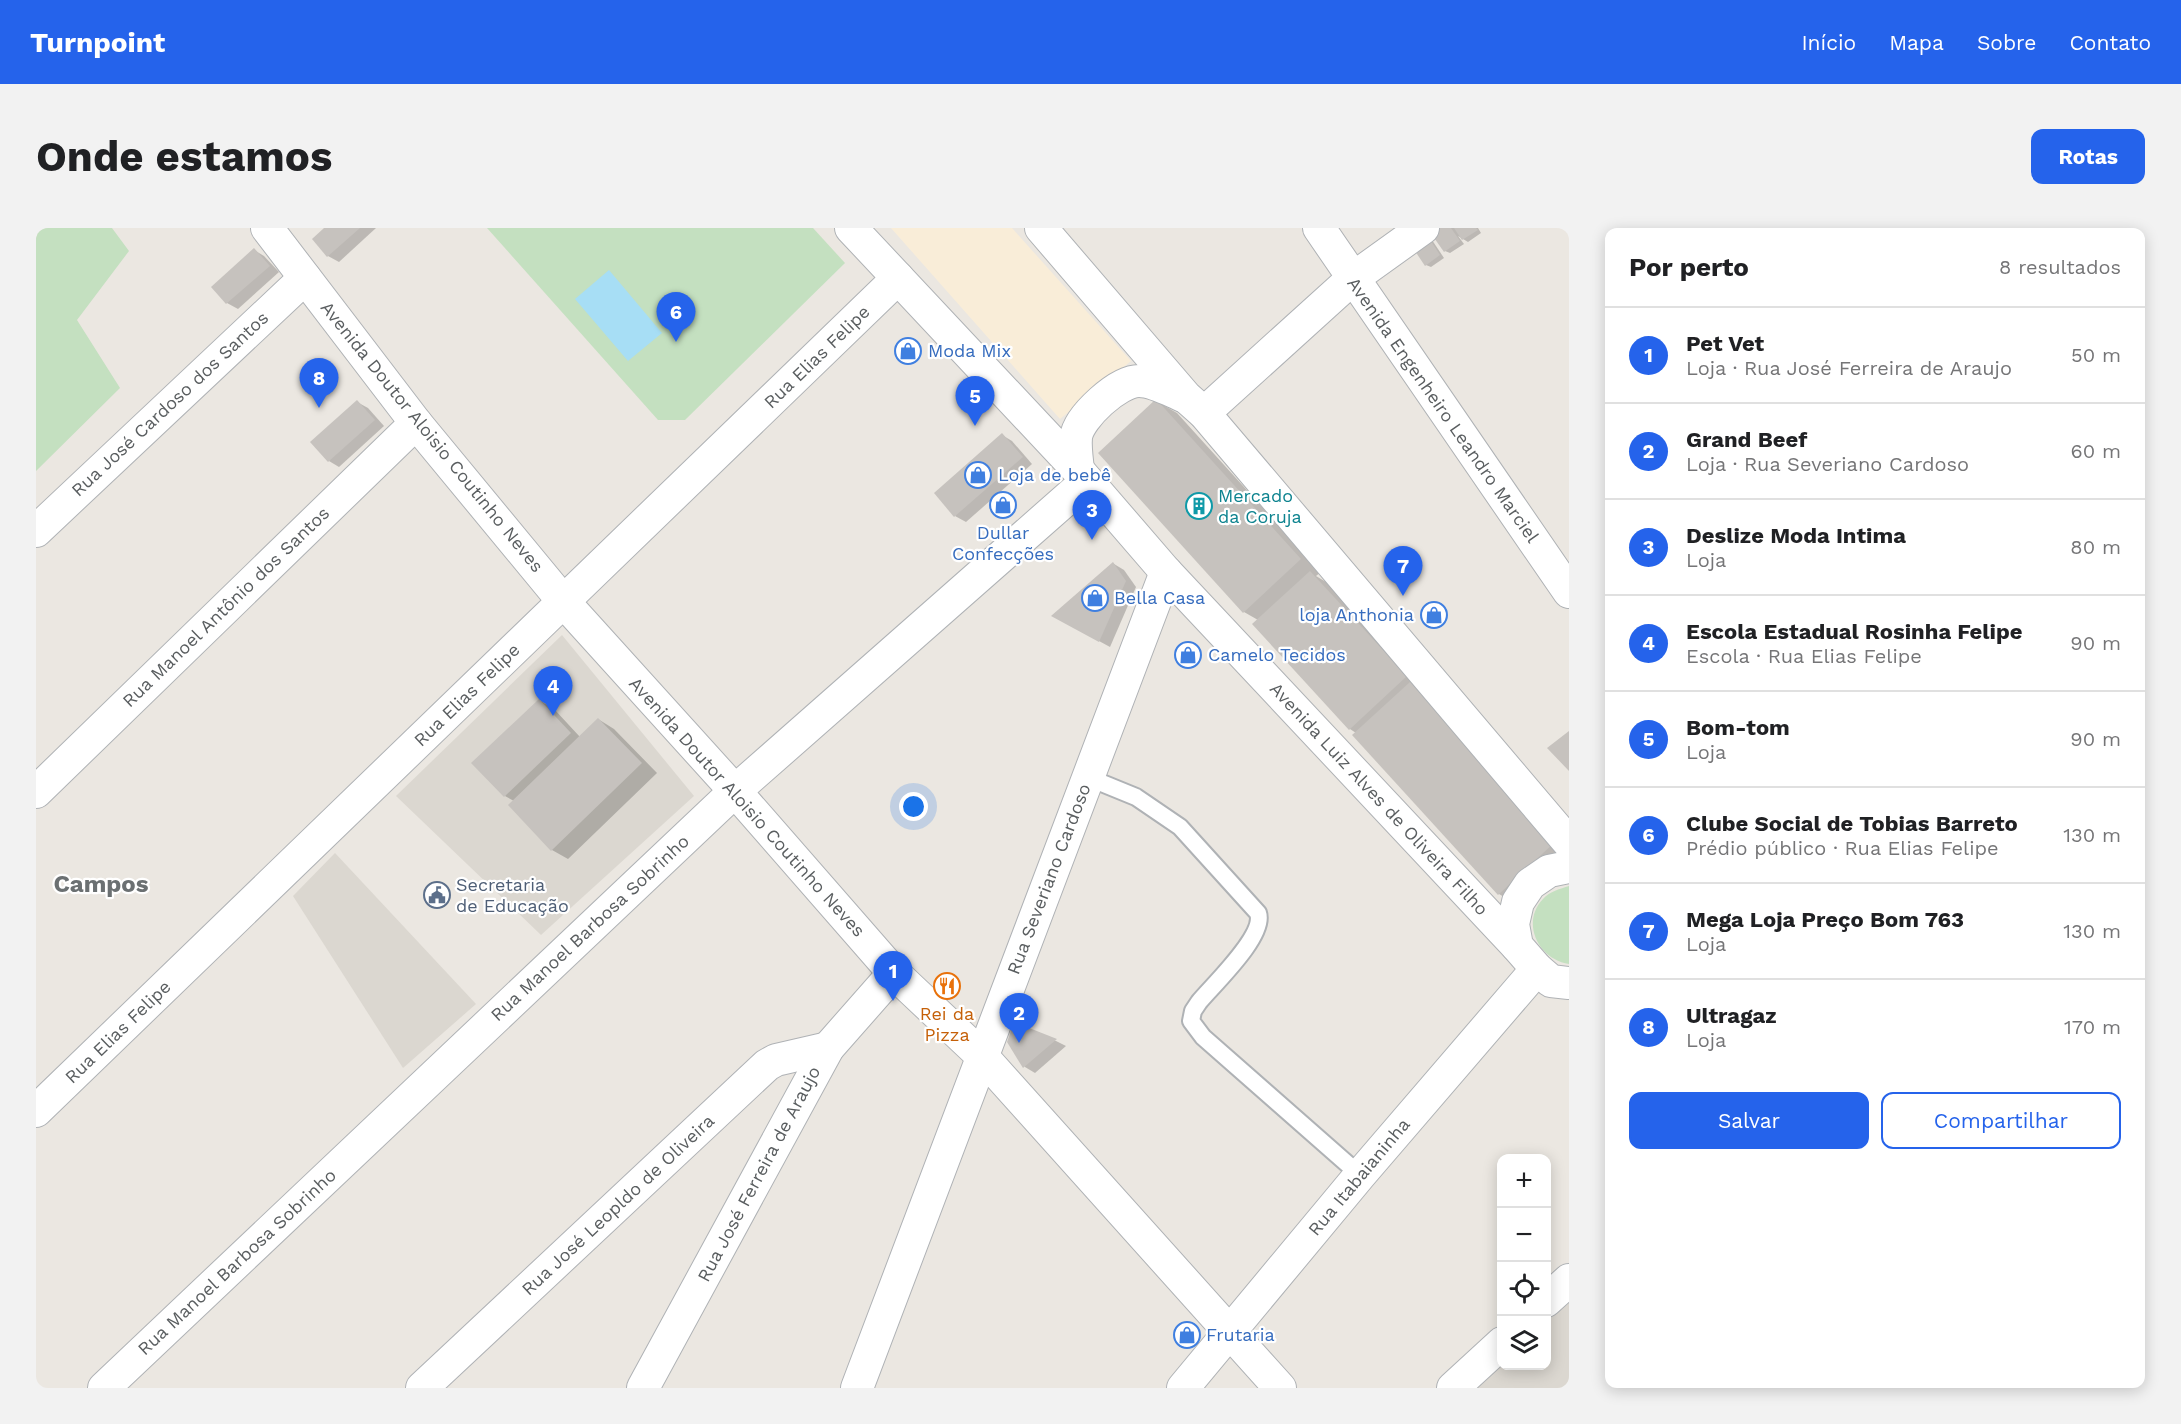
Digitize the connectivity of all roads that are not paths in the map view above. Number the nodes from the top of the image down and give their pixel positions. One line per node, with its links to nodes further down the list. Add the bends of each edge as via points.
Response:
1 (267, 228): 6 (street, Avenida Doutor Aloisio Coutinho Neves)
2 (851, 228): 7 (street, Avenida Luiz Alves de Oliveira Filho)
3 (1041, 228): 9 (street)
4 (1319, 228): 8 (street, Avenida Engenheiro Leandro Marciel)
5 (1423, 228): 8 (street)
6 (305, 278): 10 (street, Avenida Doutor Aloisio Coutinho Neves); 12 (street, Rua José Cardoso dos Santos)
7 (898, 278): 11 (street, Avenida Luiz Alves de Oliveira Filho); 15 (street, Rua Elias Felipe)
8 (1352, 279): 9 (street); 14 (street, Avenida Engenheiro Leandro Marciel)
9 (1195, 405): 11 (street, via 1155,384 1140,381 1114,390 1094,407 1076,435); 19 (street)
10 (416, 423): 15 (street, Avenida Doutor Aloisio Coutinho Neves); 18 (street, Rua Manoel Antônio dos Santos)
11 (1082, 475): 13 (street, Avenida Luiz Alves de Oliveira Filho); 17 (street, Rua Manoel Barbosa Sobrinho)
12 (36, 531)
13 (1166, 572): 16 (street, Rua Severiano Cardoso); 22 (street, Avenida Luiz Alves de Oliveira Filho)
14 (1569, 592)
15 (563, 601): 17 (street, Avenida Doutor Aloisio Coutinho Neves); 25 (street, Rua Elias Felipe)
16 (1088, 777): 24 (street, Rua Severiano Cardoso); 26 (lane, via 1136,796 1180,827 1258,913 1260,923 1252,939 1192,1011 1191,1022 1203,1037)
17 (735, 791): 21 (street, Avenida Doutor Aloisio Coutinho Neves); 31 (street, Rua Manoel Barbosa Sobrinho)
18 (36, 792)
19 (1569, 843)
20 (1569, 867): 22 (street, via 1548,871 1530,884 1518,902 1513,924)
21 (894, 973): 23 (street, Rua José Ferreira de Araujo); 24 (street, Avenida Doutor Aloisio Coutinho Neves)
22 (1549, 976): 26 (street, Rua Itabaianinha)
23 (828, 1048): 32 (street, Rua José Leopldo de Oliveira, via 767,1065); 33 (street, Rua José Ferreira de Araujo)
24 (982, 1056): 29 (street, Avenida Doutor Aloisio Coutinho Neves); 34 (street, Rua Severiano Cardoso)
25 (36, 1111)
26 (1360, 1174): 29 (street, Rua Itabaianinha)
27 (1569, 1280): 28 (street)
28 (1551, 1296)
29 (1230, 1332): 35 (street, Rua Itabaianinha); 36 (street, Avenida Doutor Aloisio Coutinho Neves)
30 (1497, 1348): 37 (street)
31 (104, 1388)
32 (422, 1388)
33 (643, 1388)
34 (857, 1388)
35 (1183, 1388)
36 (1280, 1388)
37 (1453, 1388)

